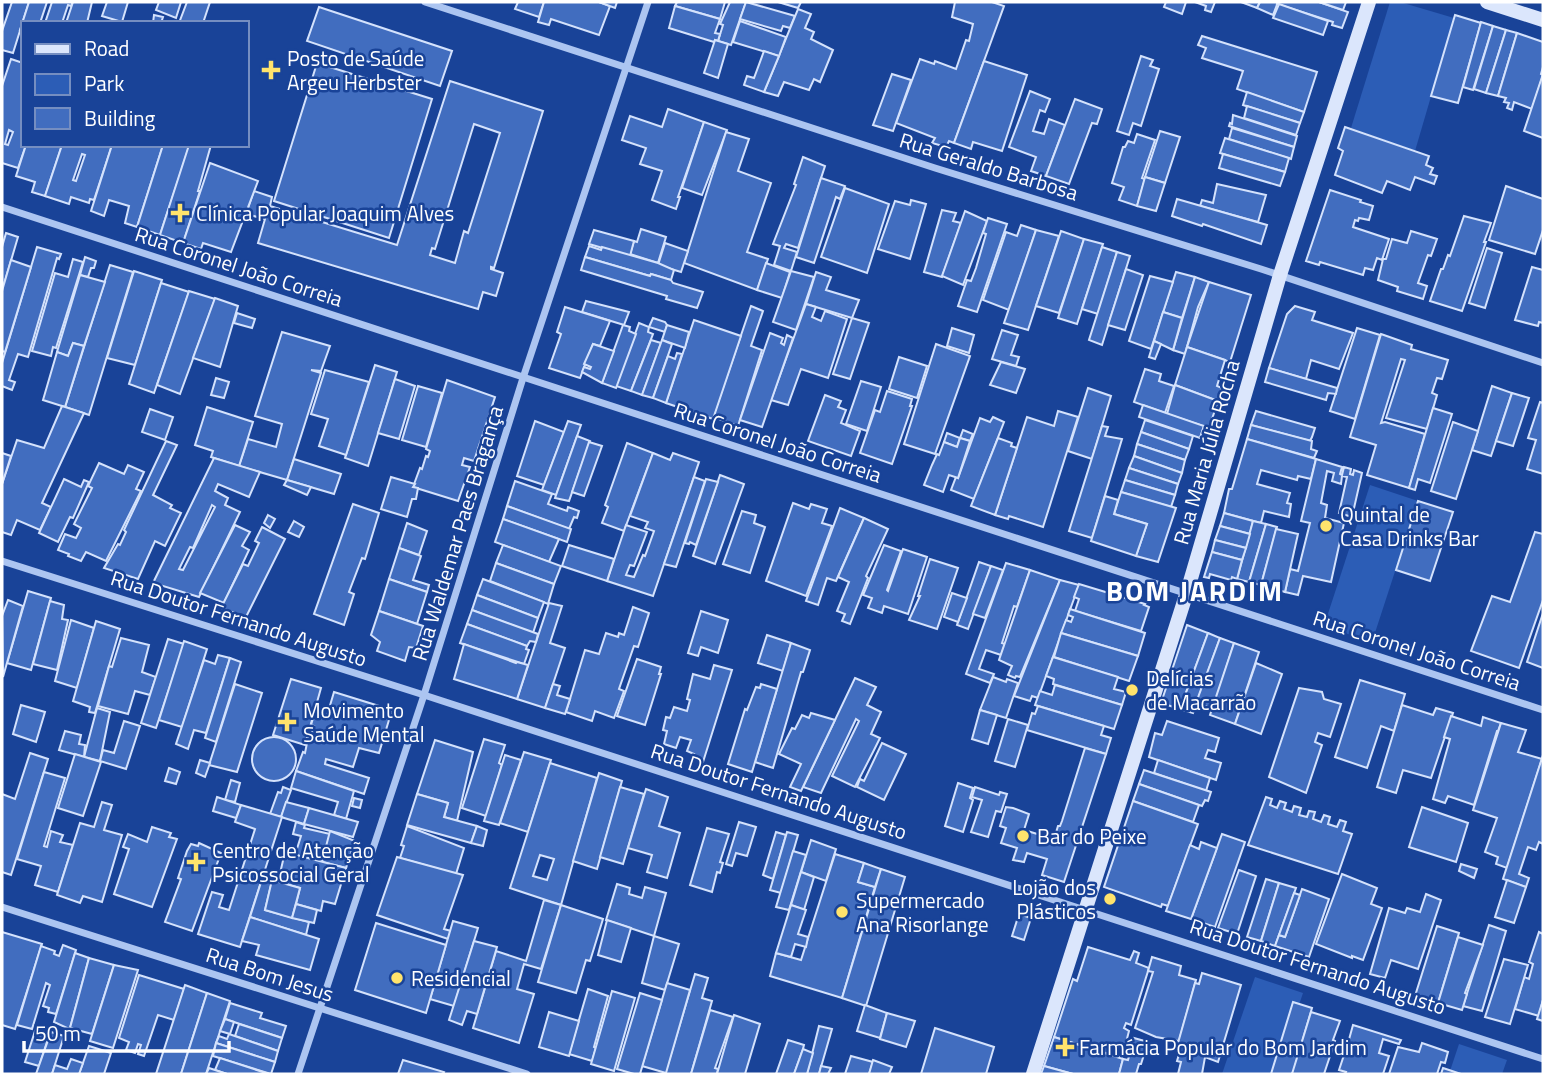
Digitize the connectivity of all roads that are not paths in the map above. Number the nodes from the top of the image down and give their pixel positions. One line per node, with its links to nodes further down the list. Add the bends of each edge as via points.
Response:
1 (425, 2): 6 (street, Rua Geraldo Barbosa)
2 (648, 2): 6 (street, Rua Waldemar Paes Bragança)
3 (1369, 2): 8 (street, Rua Maria Júlia Rocha)
4 (1487, 2): 5 (street)
5 (1543, 20)
6 (627, 67): 8 (street, Rua Geraldo Barbosa); 10 (street, Rua Waldemar Paes Bragança)
7 (2, 207): 10 (street, Rua Coronel João Correia)
8 (1280, 275): 9 (street, Rua Geraldo Barbosa); 12 (street, Rua Maria Júlia Rocha)
9 (1543, 363)
10 (523, 378): 12 (street, Rua Coronel João Correia); 13 (street, Rua Waldemar Paes Bragança)
11 (2, 561): 13 (street, Rua Doutor Fernando Augusto)
12 (1187, 592): 14 (street, Rua Coronel João Correia); 16 (street, Rua Maria Júlia Rocha)
13 (424, 695): 16 (street, Rua Doutor Fernando Augusto); 17 (street, Rua Waldemar Paes Bragança)
14 (1543, 710)
15 (2, 907): 17 (street, Rua Bom Jesus)
16 (1085, 908): 18 (street, Rua Doutor Fernando Augusto); 21 (street, Rua Maria Júlia Rocha)
17 (321, 1009): 19 (street, Rua Waldemar Paes Bragança); 20 (street, Rua Bom Jesus)
18 (1543, 1059)
19 (298, 1074)
20 (527, 1074)
21 (1033, 1074)

